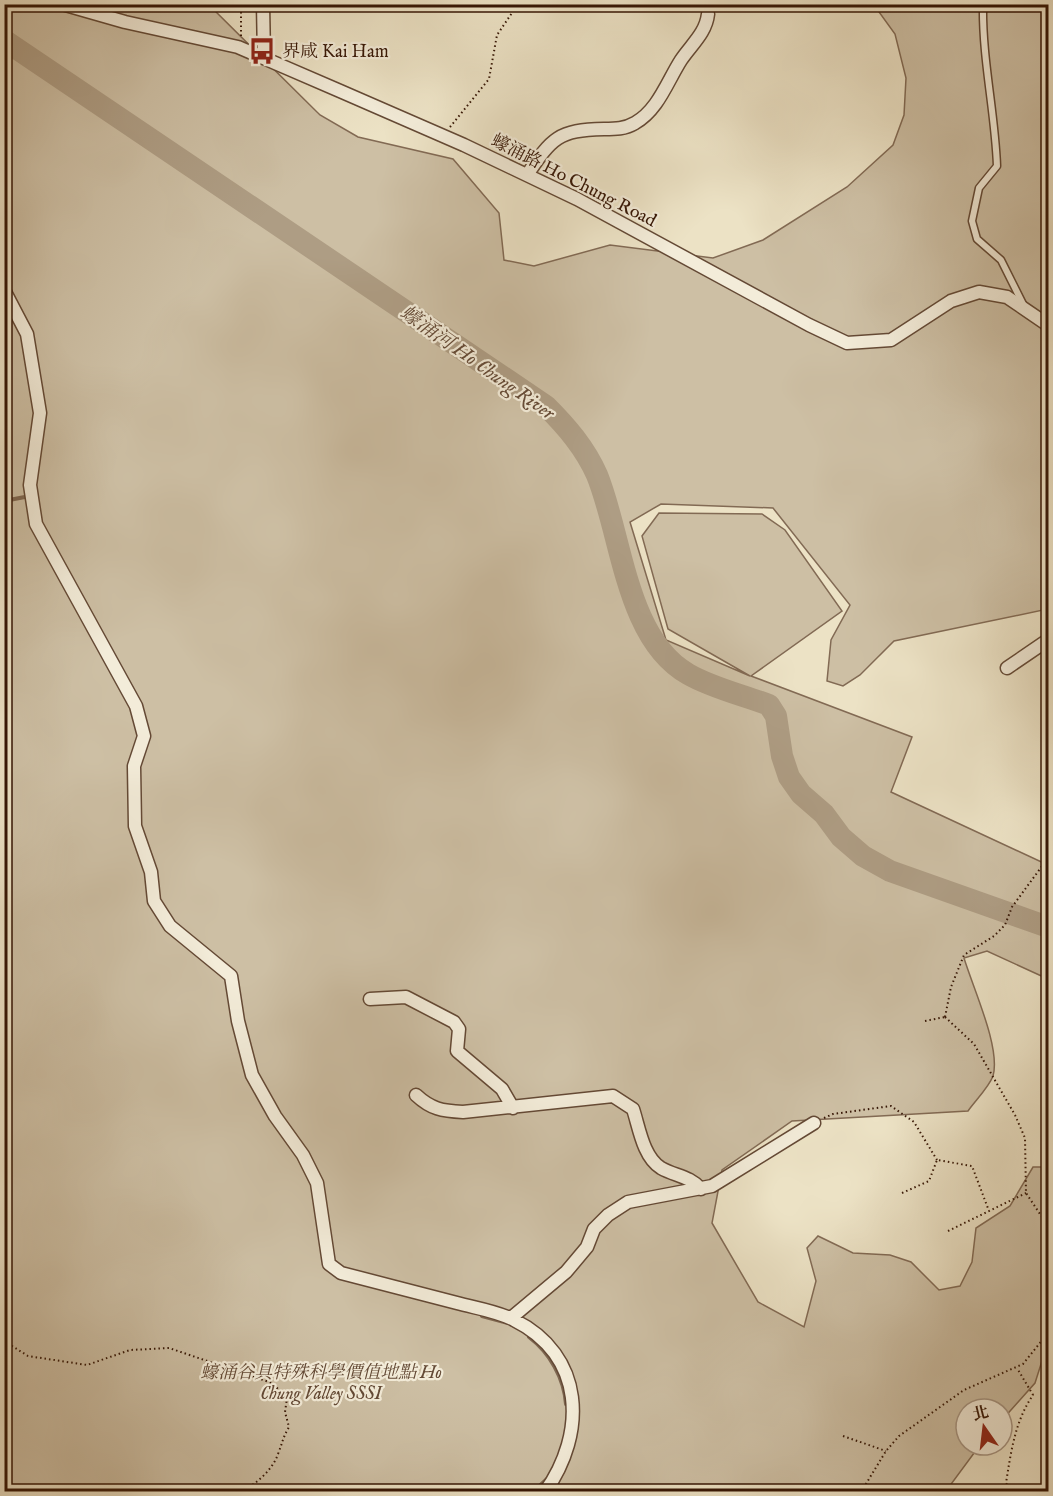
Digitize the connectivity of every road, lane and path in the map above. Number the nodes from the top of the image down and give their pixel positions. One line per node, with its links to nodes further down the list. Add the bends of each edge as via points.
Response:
1 (62, 4): 7 (street, 蠔涌路 Ho Chung Road)
2 (241, 4): 7 (path)
3 (263, 4): 8 (street)
4 (518, 4): 9 (path, via 497,35 489,79)
5 (984, 4): 12 (lane, via 982,41 997,166 979,188 972,221 977,239 1001,260)
6 (708, 14): 10 (street, via 706,27 680,61 653,109 621,129 573,131 557,137)
7 (238, 47): 8 (street, 蠔涌路 Ho Chung Road)
8 (264, 58): 9 (street, 蠔涌路 Ho Chung Road)
9 (443, 135): 10 (street, 蠔涌路 Ho Chung Road)
10 (527, 174): 12 (street, 蠔涌路 Ho Chung Road, via 847,343 891,340 951,301 979,292 1007,297)
11 (4, 290): 30 (street, via 27,334 34,366 40,413 30,485 36,524 136,706 144,736 134,766 135,826 150,872 154,901 170,926 231,976 252,1075 317,1183 329,1264 341,1273)
12 (1024, 306): 13 (street, 蠔涌路 Ho Chung Road)
13 (1048, 325)
14 (1048, 640): 15 (street)
15 (1006, 668)
16 (1048, 858): 18 (path, via 1011,907 1005,925 964,955 951,987)
17 (370, 999): 21 (street, via 406,997 454,1022 459,1029 457,1051 502,1089)
18 (945, 1017): 19 (path); 26 (path, via 974,1044 1015,1115 1025,1138)
19 (925, 1021)
20 (416, 1095): 21 (street, via 429,1107 441,1111)
21 (513, 1108): 24 (street, via 613,1096 633,1109 645,1149 655,1163 694,1181)
22 (814, 1123): 23 (path, via 833,1114 891,1106 914,1122); 24 (street)
23 (937, 1160): 25 (path, via 929,1181); 27 (path, via 972,1166)
24 (701, 1190): 30 (street, via 646,1197 628,1202 608,1215 594,1229 587,1247 567,1272)
25 (903, 1193)
26 (1026, 1193): 27 (path); 28 (path)
27 (989, 1211): 29 (path)
28 (1048, 1226)
29 (948, 1232)
30 (511, 1318): 37 (street, via 538,1336 553,1353 570,1386 574,1427 558,1473)
31 (1048, 1333): 33 (path, via 1023,1364)
32 (4, 1341): 36 (path, via 28,1356 87,1365 130,1350 169,1348 272,1383 287,1398 289,1427 280,1441 278,1456 255,1485)
33 (1016, 1367): 35 (path, via 964,1390 899,1436); 39 (path, via 1033,1395 1021,1412 1011,1453 1006,1483)
34 (843, 1436): 35 (path)
35 (886, 1450): 38 (path)
36 (240, 1491)
37 (545, 1491)
38 (861, 1491)
39 (1012, 1491)

